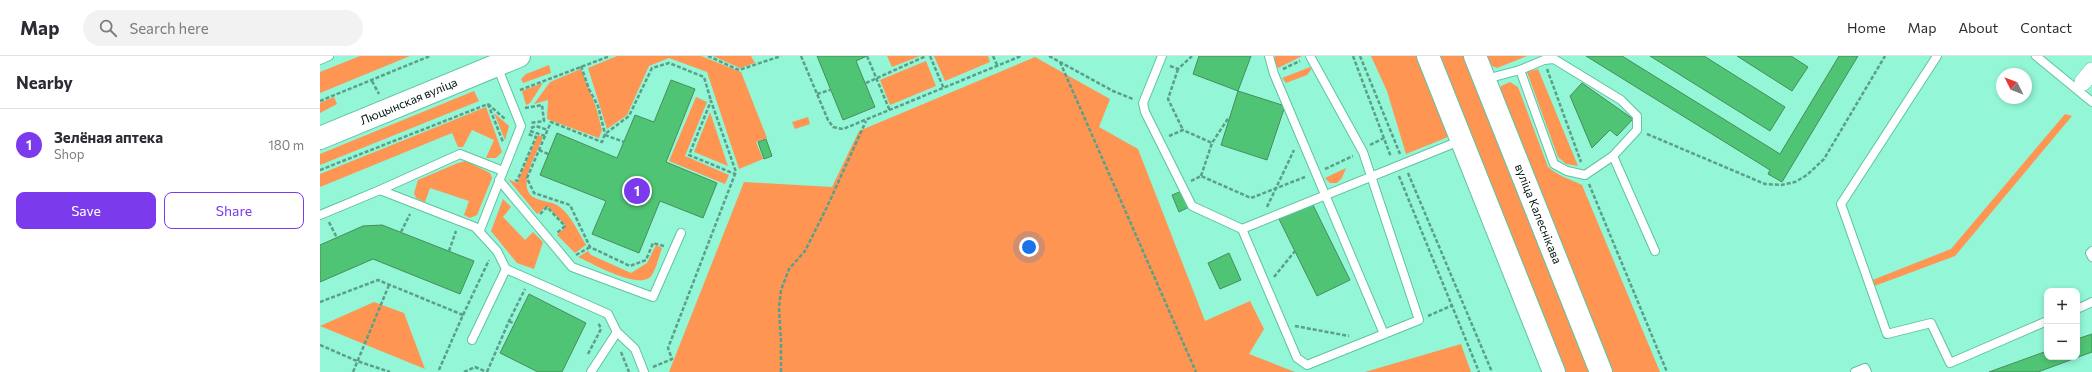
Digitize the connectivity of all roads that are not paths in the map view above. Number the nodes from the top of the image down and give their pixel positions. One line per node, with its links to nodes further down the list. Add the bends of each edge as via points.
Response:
1 (329, 56): 10 (lane)
2 (520, 56): 11 (main road, Люцынская вуліца)
3 (1269, 56): 23 (lane, via 1274,74)
4 (1428, 56): 17 (main road)
5 (1475, 56): 13 (main road, вуліца Калеснікава)
6 (1937, 56): 34 (lane, via 1841,204 1887,334 1931,323 1950,363)
7 (2036, 56): 14 (lane)
8 (1306, 58): 20 (lane, via 1363,152)
9 (1161, 59): 25 (lane, via 1143,103 1145,112 1192,206)
10 (320, 60)
11 (495, 60): 16 (main road, Люцынская вуліца); 19 (lane, via 521,126)
12 (1520, 70): 13 (lane); 18 (lane, via 1554,164 1567,172 1585,175); 18 (lane, via 1544,60 1554,59 1621,100 1637,116 1637,130)
13 (1485, 79): 41 (main road, вуліца Калеснікава)
14 (2084, 81): 15 (lane)
15 (2092, 102)
16 (320, 138)
17 (1462, 140): 20 (lane); 40 (main road)
18 (1613, 156): 28 (lane)
19 (503, 171): 21 (lane); 22 (lane, via 460,154)
20 (1371, 177): 23 (lane); 36 (lane, via 1419,320)
21 (499, 180): 26 (lane); 27 (lane, via 572,267 653,297)
22 (380, 190): 24 (lane); 26 (lane)
23 (1325, 195): 25 (lane); 36 (lane)
24 (320, 215)
25 (1242, 229): 36 (lane, via 1297,358 1307,365)
26 (480, 230): 31 (lane)
27 (681, 233)
28 (1656, 251)
29 (2092, 251): 30 (lane)
30 (2092, 257)
31 (506, 268): 35 (lane, via 608,314); 37 (lane)
32 (2092, 302): 33 (lane)
33 (2080, 308)
34 (2044, 323)
35 (617, 332): 38 (lane); 39 (lane, via 635,349)
36 (1384, 334)
37 (472, 340)
38 (591, 372)
39 (644, 372)
40 (1554, 372)
41 (1601, 372)
42 (1855, 372): 43 (lane, via 1865,368)
43 (1867, 372)

